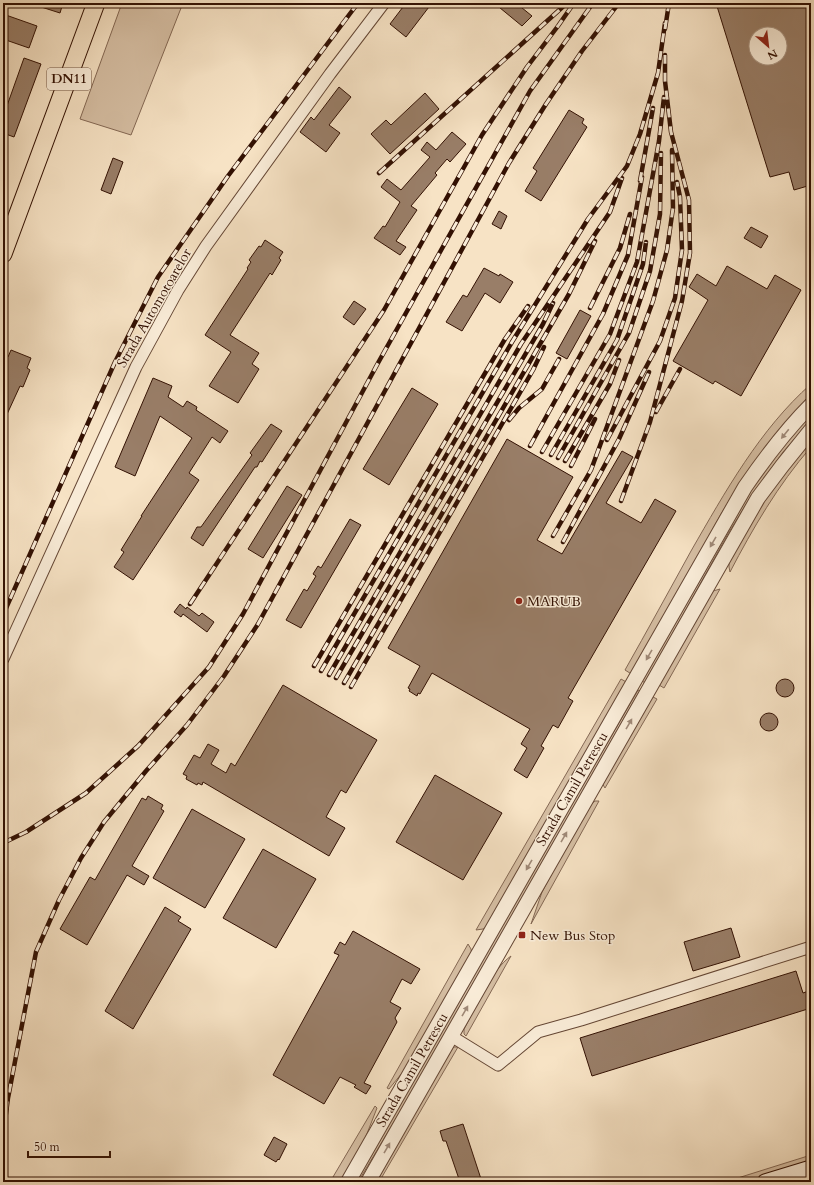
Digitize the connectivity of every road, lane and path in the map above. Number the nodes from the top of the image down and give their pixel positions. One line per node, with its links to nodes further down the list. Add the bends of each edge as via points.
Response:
1 (96, 3): 3 (main road, DN11)
2 (384, 3): 6 (street, Strada Automotoarelor, via 206,246 178,290 136,367)
3 (3, 254)
4 (811, 405): 10 (street, Strada Camil Petrescu, one-way to 10, via 795,420 745,487)
5 (811, 430): 8 (street, Strada Camil Petrescu, one-way to 5, via 758,498)
6 (3, 659)
7 (811, 947): 8 (street, via 538,1032 498,1065)
8 (451, 1036): 11 (street, Strada Camil Petrescu, one-way to 8)
9 (811, 1168): 12 (main road)
10 (348, 1182)
11 (368, 1182)
12 (765, 1182)

